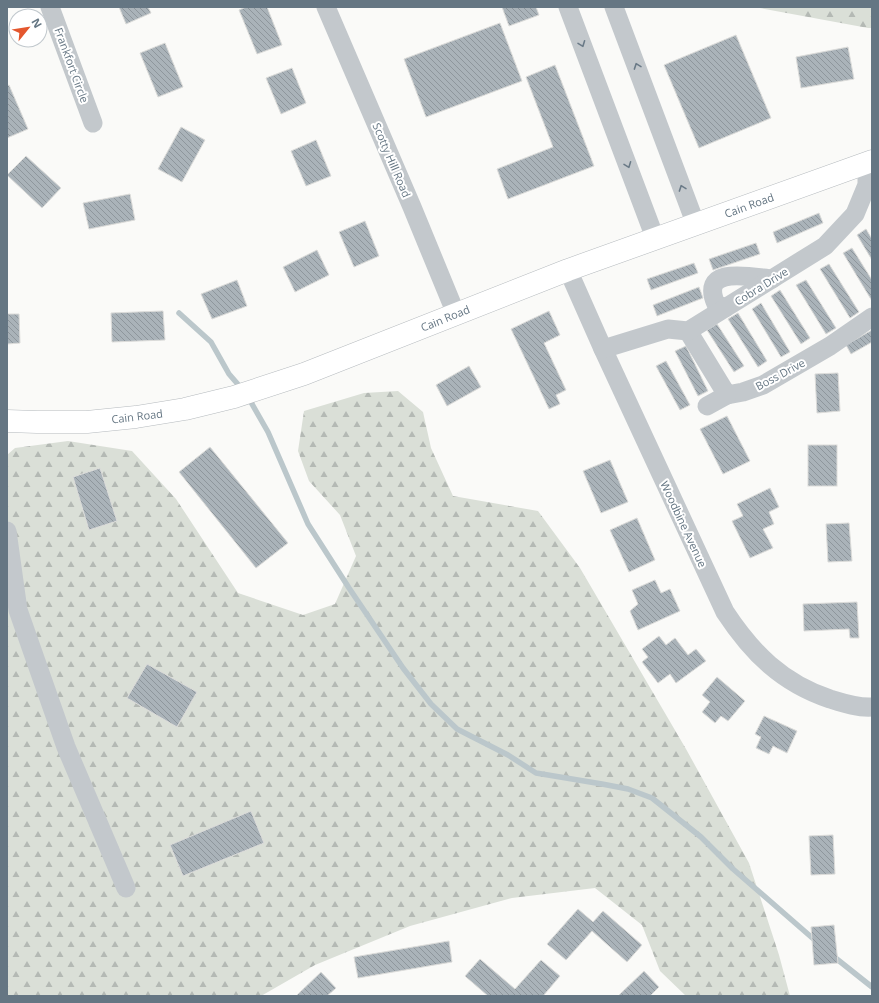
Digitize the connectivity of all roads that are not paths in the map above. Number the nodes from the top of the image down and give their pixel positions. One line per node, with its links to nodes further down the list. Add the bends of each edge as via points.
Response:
1 (50, 7): 5 (street, Frankfort Circle)
2 (326, 7): 12 (street, Scotty Hill Road)
3 (568, 7): 8 (street, one-way to 8)
4 (614, 7): 7 (street, one-way to 4)
5 (93, 123)
6 (870, 162): 7 (main road, Cain Road); 10 (street, Cobra Drive, via 867,185 855,214 825,246)
7 (696, 225): 8 (main road, Cain Road)
8 (655, 238): 9 (main road, Cain Road)
9 (568, 270): 12 (main road, Cain Road); 15 (street, Woodbine Avenue)
10 (772, 279): 11 (street, Cobra Drive); 11 (street, via 732,275 716,281 712,287 713,296 716,304)
11 (725, 308): 14 (street, Cobra Drive)
12 (456, 314): 18 (main road, Cain Road, via 304,374 234,397 185,409 86,422)
13 (872, 317): 16 (street, Boss Drive, via 830,346 763,385)
14 (688, 331): 15 (street, via 668,329); 16 (street)
15 (603, 349): 20 (street, Woodbine Avenue, via 725,612 738,633 755,652 794,683 839,702 863,708)
16 (727, 395): 17 (street, Boss Drive)
17 (707, 406)
18 (7, 420)
19 (7, 531): 21 (street, via 18,610 66,747)
20 (872, 707)
21 (126, 888)

